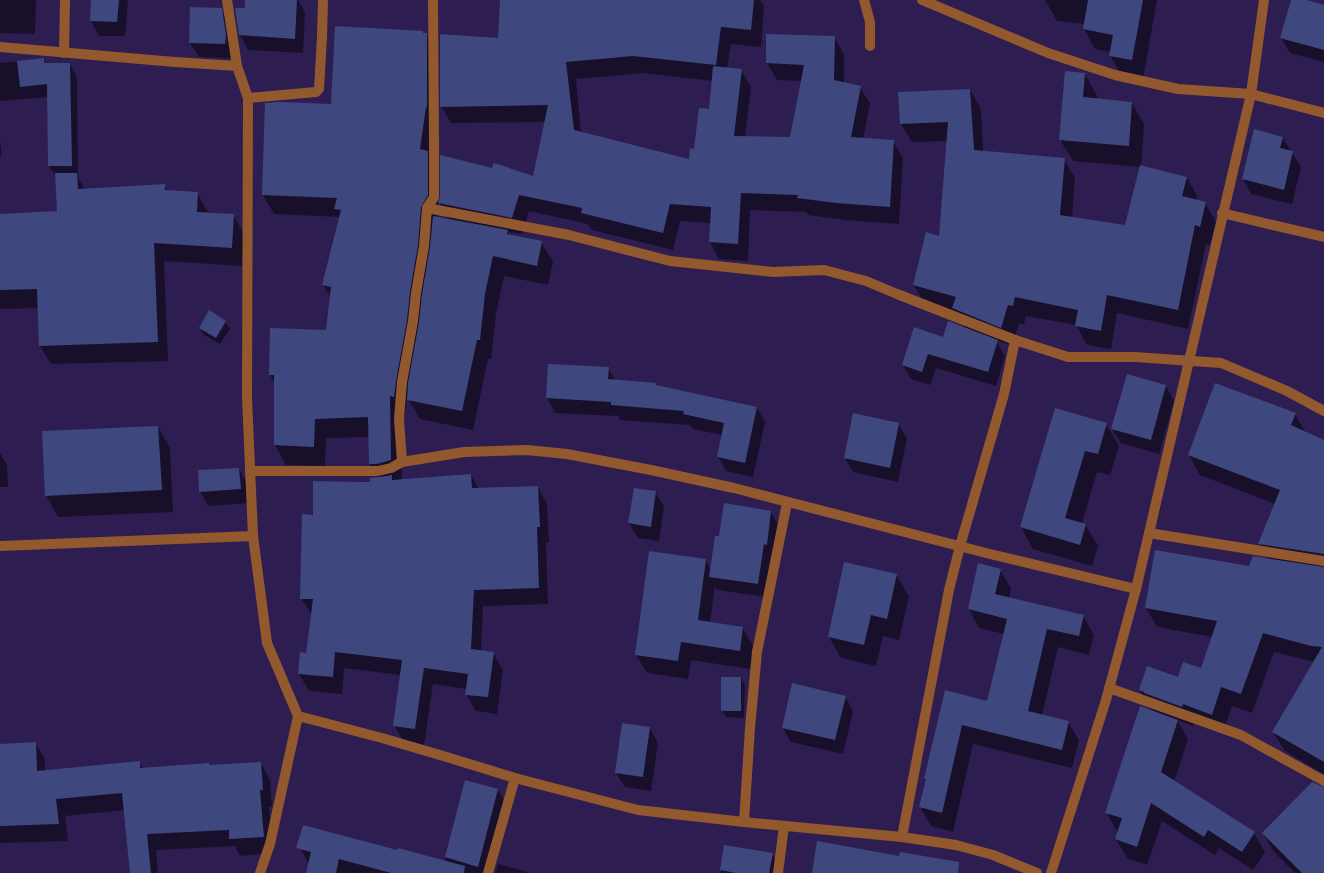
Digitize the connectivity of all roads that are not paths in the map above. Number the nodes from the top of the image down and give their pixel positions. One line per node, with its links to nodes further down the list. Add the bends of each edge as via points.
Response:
1 (65, 0): 10 (street)
2 (227, 0): 11 (street)
3 (323, 0): 13 (street, via 317,91)
4 (433, 0): 15 (street, via 434,197)
5 (864, 0): 8 (street, via 870,22)
6 (922, 0): 12 (street, via 1048,54 1115,75 1178,89)
7 (1264, 0): 12 (street)
8 (870, 46)
9 (0, 47): 10 (street)
10 (64, 53): 11 (street)
11 (238, 66): 13 (street)
12 (1251, 94): 14 (street); 16 (street)
13 (248, 98): 22 (street, via 247,398)
14 (1324, 113)
15 (427, 208): 18 (street, via 569,235 670,262 773,272 824,270 866,281); 21 (street, via 424,246 402,382 399,418)
16 (1222, 213): 17 (street); 19 (street)
17 (1324, 237)
18 (1015, 340): 19 (street, via 1068,357 1135,356); 27 (street, via 1004,394)
19 (1188, 361): 20 (street, via 1221,363 1287,391); 24 (street)
20 (1324, 411)
21 (402, 462): 22 (street, via 378,471); 23 (street, via 464,452 527,450 566,454 734,488)
22 (250, 471): 25 (street)
23 (787, 502): 27 (street); 34 (street, via 757,652)
24 (1149, 533): 28 (street); 29 (street)
25 (253, 536): 26 (street); 31 (street, via 267,643)
26 (0, 546)
27 (960, 546): 29 (street); 36 (street, via 949,590)
28 (1324, 561)
29 (1136, 589): 30 (street)
30 (1109, 688): 33 (street, via 1241,734); 41 (street)
31 (298, 716): 32 (street); 37 (street, via 270,844)
32 (515, 778): 34 (street, via 638,810); 38 (street)
33 (1324, 781)
34 (744, 822): 35 (street)
35 (784, 826): 36 (street); 39 (street)
36 (902, 837): 40 (street, via 993,855)
37 (260, 873)
38 (488, 873)
39 (778, 873)
40 (1037, 873)
41 (1051, 873)

